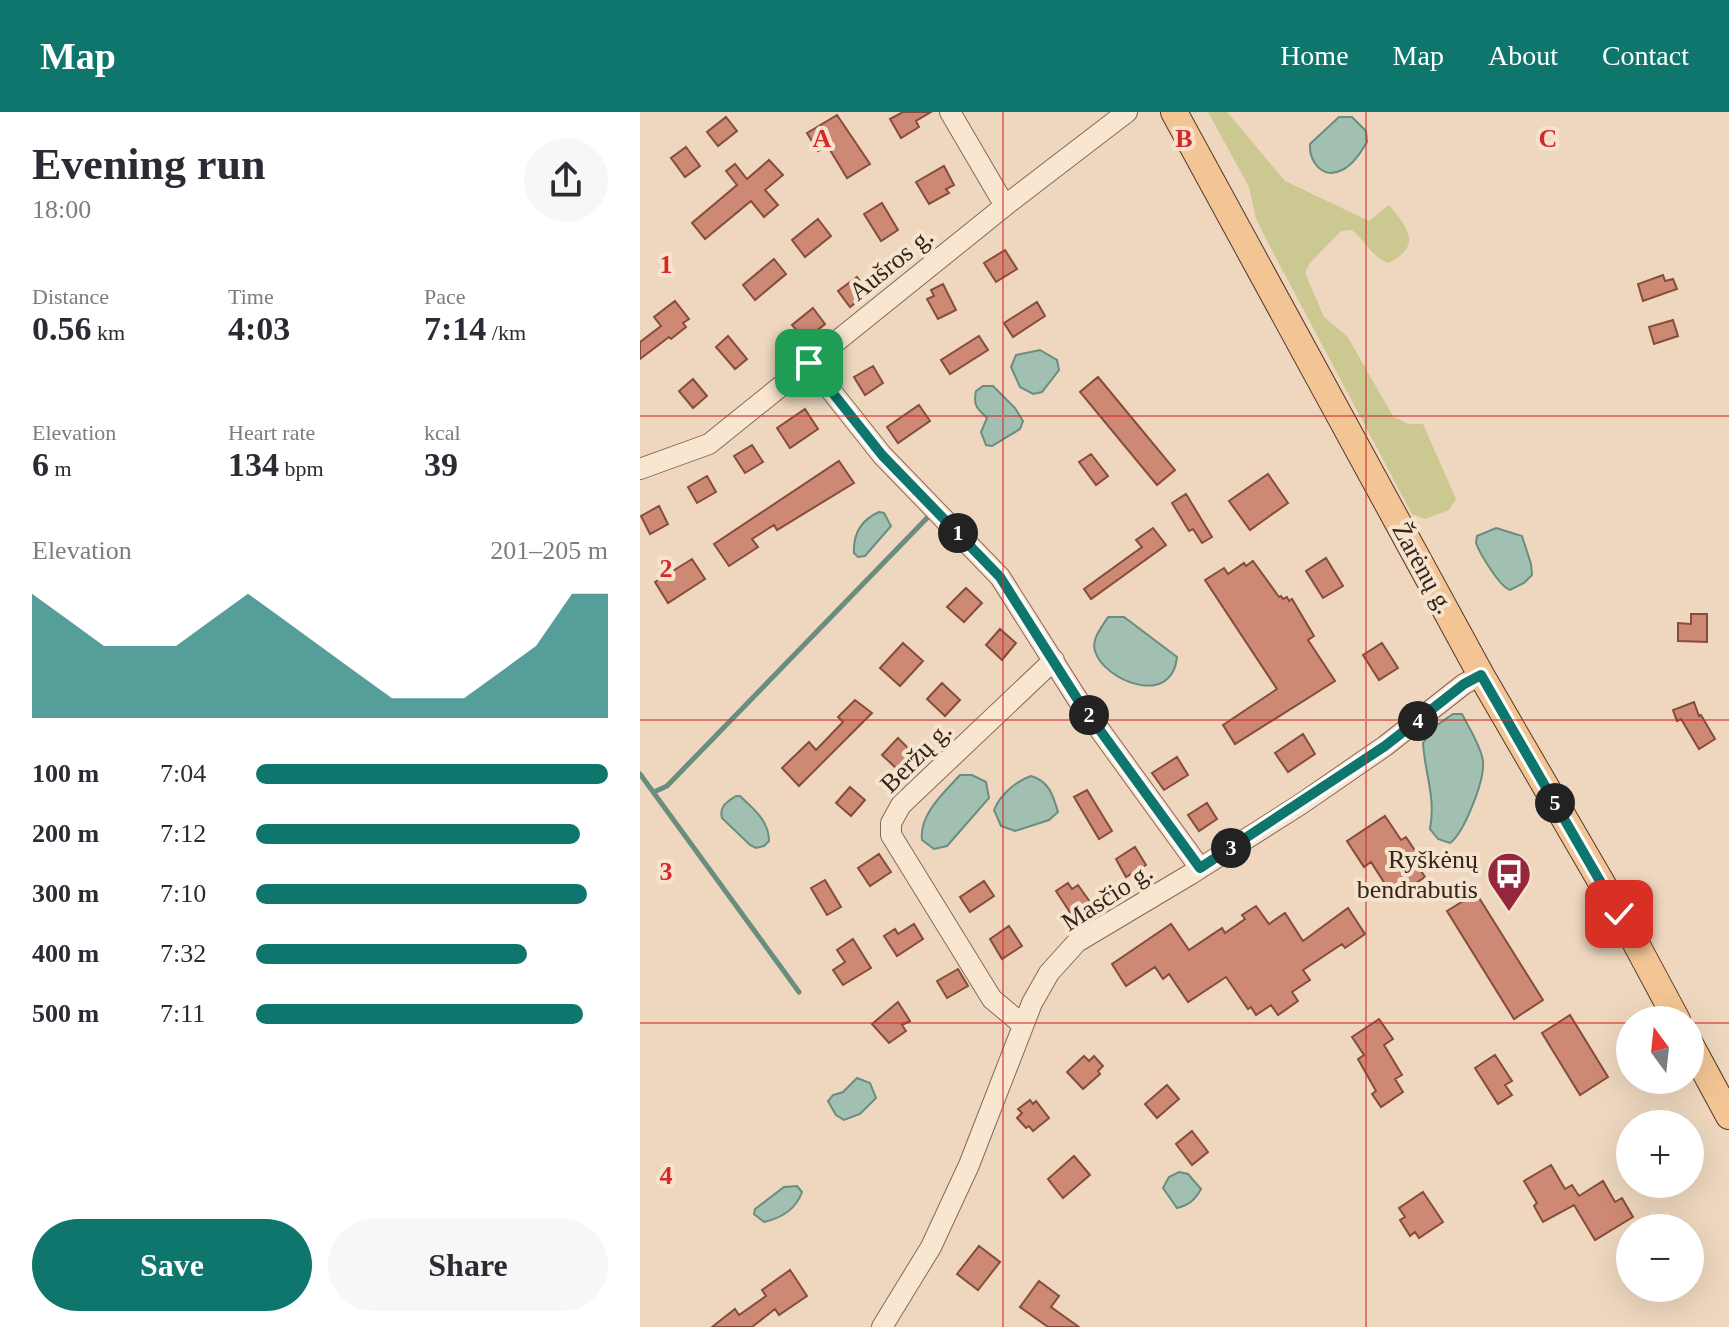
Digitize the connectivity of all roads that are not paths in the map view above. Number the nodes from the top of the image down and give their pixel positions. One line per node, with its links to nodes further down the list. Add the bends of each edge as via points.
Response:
1 (950, 112): 4 (street)
2 (1127, 112): 4 (street, Aušros g.)
3 (1174, 112): 8 (main road, Žarėnų g.)
4 (1005, 206): 5 (street, Aušros g.)
5 (809, 363): 6 (street, Aušros g., via 709,444); 7 (street, via 882,455 1000,577)
6 (640, 469)
7 (1054, 660): 9 (street); 11 (street, Beržų g., via 901,805 891,823 891,835 992,999)
8 (1481, 675): 9 (street, Masčio g.); 10 (main road, Žarėnų g.)
9 (1200, 868): 11 (street, Masčio g., via 1077,942 1049,973)
10 (1669, 1006)
11 (1023, 1025): 14 (street, Masčio g., via 931,1247)
12 (1704, 1070): 13 (main road)
13 (1729, 1116)
14 (882, 1327)

